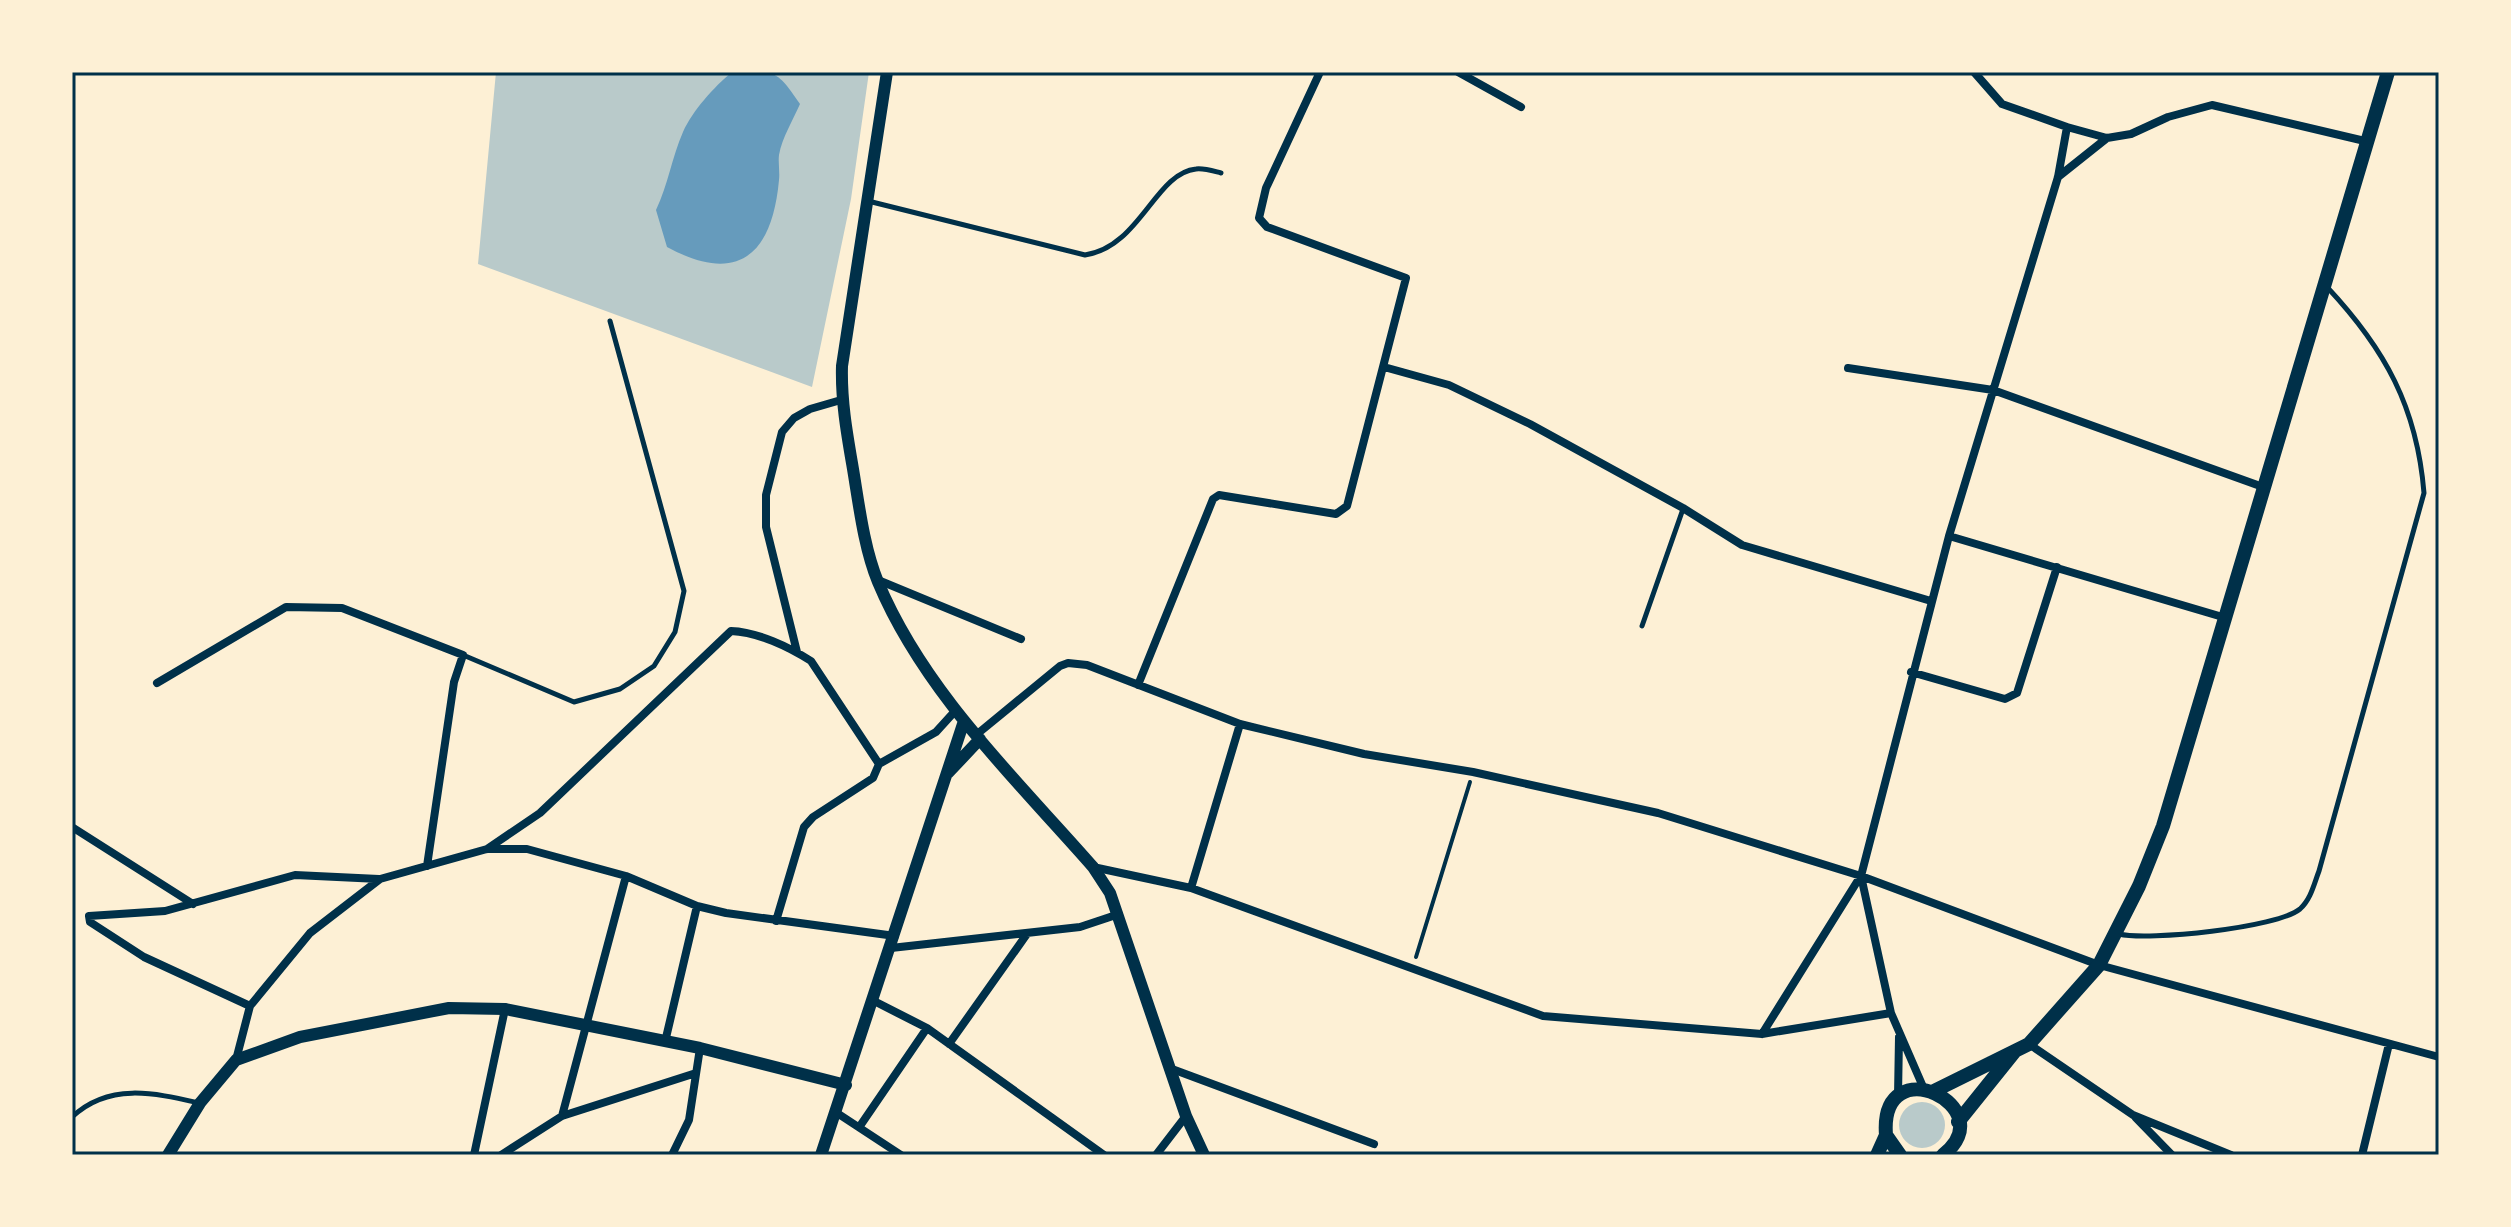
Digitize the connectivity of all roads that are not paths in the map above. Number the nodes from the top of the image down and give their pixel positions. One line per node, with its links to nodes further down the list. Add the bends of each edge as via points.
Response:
1 (887, 72): 12 (street)
2 (1320, 72): 15 (street, via 1266,188 1259,218 1267,227 1406,278)
3 (1458, 72): 6 (street)
4 (1974, 72): 7 (street, via 2002,104)
5 (2388, 72): 9 (main road)
6 (1521, 107)
7 (2067, 127): 8 (street); 11 (street)
8 (2107, 138): 9 (street, via 2212,105); 11 (street)
9 (2370, 142): 13 (main road)
10 (1221, 173): 12 (lane, via 1186,171 1120,240 1100,253 1085,255)
11 (2058, 177): 17 (street)
12 (867, 201): 18 (street)
13 (2325, 285): 19 (main road); 50 (lane, via 2365,328 2401,391 2421,459 2424,493 2319,871 2298,910 2256,924 2143,937)
14 (610, 321): 29 (lane, via 684,591 675,632 654,666 620,689 574,702)
15 (1384, 367): 20 (street, via 1449,385); 32 (street, via 1343,511 1219,495 1213,499)
16 (1848, 368): 17 (street)
17 (1993, 390): 19 (street); 21 (street)
18 (841, 400): 23 (street); 28 (street, via 810,409 782,432 766,495 766,527)
19 (2263, 487): 25 (main road)
20 (1683, 508): 24 (street, via 1742,545); 26 (lane)
21 (1949, 536): 22 (street); 24 (street)
22 (2057, 567): 25 (street); 30 (street, via 2012,697)
23 (877, 580): 27 (street); 33 (street)
24 (1931, 601): 30 (street)
25 (2226, 618): 50 (main road, via 2163,826)
26 (1642, 626)
27 (1021, 639)
28 (797, 652): 36 (street, via 818,669); 39 (street, via 731,631 540,813)
29 (463, 655): 31 (street, via 342,608 286,607); 40 (street, via 454,682)
30 (1911, 672): 43 (street)
31 (157, 683)
32 (1138, 685): 34 (street); 35 (street, via 1068,663)
33 (960, 715): 35 (street); 36 (street); 37 (street)
34 (1240, 724): 43 (street, via 1658,813); 45 (street)
35 (978, 737): 37 (street); 41 (street)
36 (879, 764): 49 (street, via 873,778 804,827)
37 (946, 776): 52 (street)
38 (72, 827): 46 (street)
39 (487, 849): 40 (street); 42 (street, via 527,849)
40 (427, 866): 44 (street)
41 (1093, 867): 45 (street); 48 (street)
42 (626, 876): 47 (street); 58 (street)
43 (1861, 876): 53 (street); 57 (street); 61 (street)
44 (380, 879): 46 (street, via 295,875); 55 (street, via 310,933)
45 (1191, 888): 61 (street, via 1543,1016)
46 (193, 904): 55 (street, via 165,911 92,914 89,919 144,957)
47 (697, 906): 49 (street); 62 (street)
48 (1120, 914): 51 (street, via 1080,927); 69 (street)
49 (776, 921): 52 (street)
50 (2114, 932): 53 (main road)
51 (1027, 934): 52 (street); 63 (street)
52 (893, 942): 54 (street)
53 (2099, 965): 64 (street); 65 (main road)
54 (874, 1001): 59 (street); 71 (street)
55 (250, 1006): 68 (street)
56 (505, 1009): 58 (street); 68 (street, via 449,1008 300,1037); 86 (street)
57 (1891, 1013): 60 (street); 61 (street)
58 (584, 1026): 62 (street); 77 (street)
59 (927, 1028): 63 (street); 81 (street)
60 (1900, 1033): 72 (street); 73 (street)
61 (1762, 1034)
62 (665, 1042): 66 (street)
63 (949, 1044): 91 (street)
64 (2389, 1044): 67 (street); 98 (street)
65 (2023, 1045): 72 (main road); 76 (street); 80 (main road)
66 (700, 1048): 70 (street); 71 (street)
67 (2439, 1057)
68 (236, 1060): 74 (street)
69 (1172, 1069): 78 (street); 83 (street)
70 (696, 1073): 77 (street); 88 (street, via 689,1120)
71 (846, 1085): 75 (street)
72 (1929, 1090): 73 (main road); 80 (main road, via 1951,1103)
73 (1897, 1097): 82 (main road, via 1885,1122)
74 (200, 1103): 79 (lane, via 135,1090 96,1101); 85 (street)
75 (837, 1113): 81 (street); 89 (street)
76 (2133, 1115): 96 (street); 97 (street)
77 (562, 1116): 87 (street)
78 (1186, 1116): 92 (street); 93 (street)
79 (72, 1117)
80 (1958, 1122): 84 (main road)
81 (860, 1126): 90 (street)
82 (1886, 1135): 94 (main road); 95 (main road)
83 (1374, 1144)
84 (1949, 1153)
85 (168, 1155)
86 (474, 1155)
87 (501, 1155)
88 (672, 1155)
89 (821, 1155)
90 (901, 1155)
91 (1104, 1155)
92 (1156, 1155)
93 (1204, 1155)
94 (1877, 1155)
95 (1900, 1155)
96 (2172, 1155)
97 (2231, 1155)
98 (2362, 1155)

